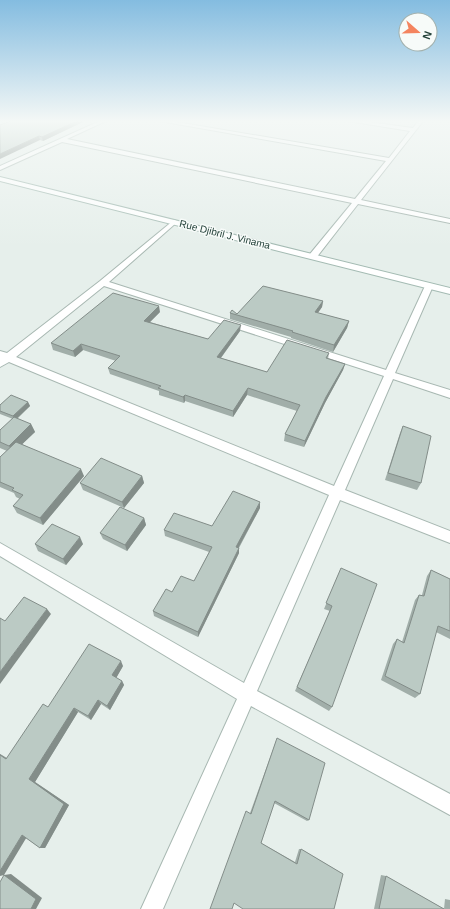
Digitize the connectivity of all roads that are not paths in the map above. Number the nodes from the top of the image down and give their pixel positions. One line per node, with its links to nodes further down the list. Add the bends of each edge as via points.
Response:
1 (12, 162): 4 (street)
2 (168, 162): 6 (street)
3 (388, 162): 6 (street)
4 (0, 168)
5 (0, 178): 8 (street, Rue Djibril J. Vinama)
6 (356, 202): 7 (street); 9 (street)
7 (450, 220)
8 (174, 222): 9 (street, Rue Djibril J. Vinama); 10 (street)
9 (313, 256): 11 (street, Rue Djibril J. Vinama)
10 (103, 283): 13 (street); 14 (street)
11 (429, 286): 12 (street, Rue Djibril J. Vinama); 14 (street)
12 (450, 291)
13 (3, 359): 16 (street)
14 (390, 375): 15 (street); 16 (street)
15 (450, 394)
16 (337, 493): 17 (street); 19 (street)
17 (450, 537)
18 (0, 549): 19 (street)
19 (247, 695): 20 (street); 21 (street)
20 (450, 805)
21 (152, 909)

